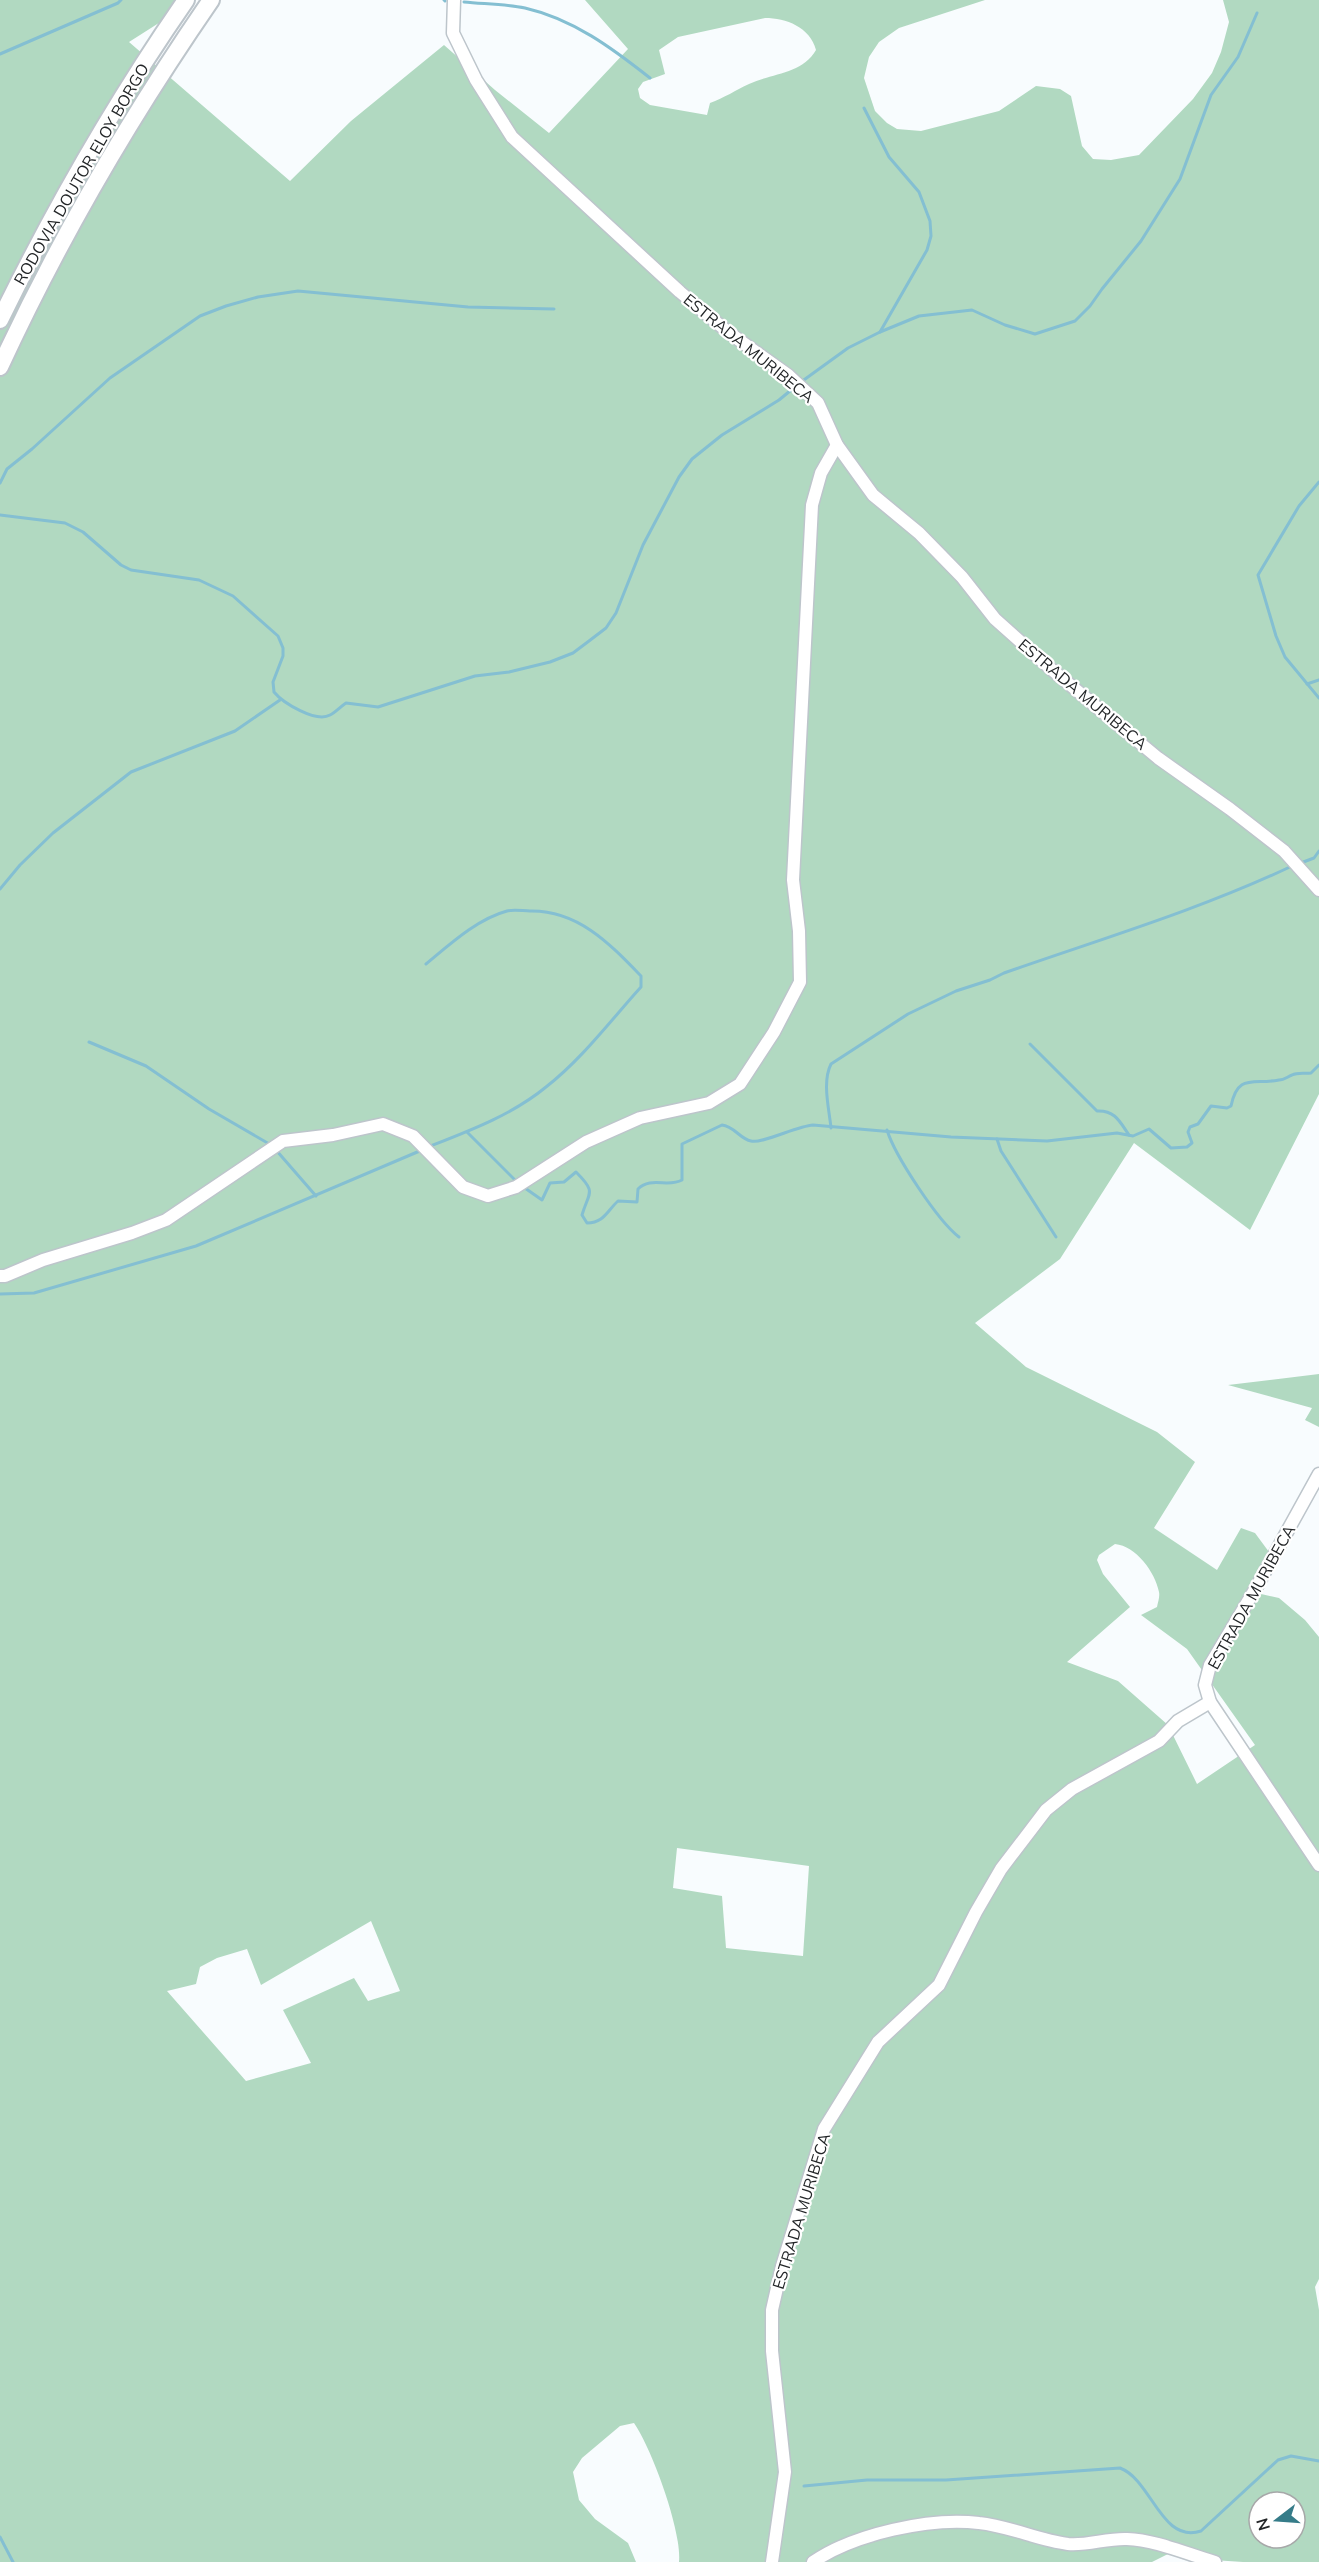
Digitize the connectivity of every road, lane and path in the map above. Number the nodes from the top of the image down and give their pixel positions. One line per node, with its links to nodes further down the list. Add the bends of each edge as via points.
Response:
1 (186, 0): 4 (highway, RODOVIA DOUTOR ELOY BORGO, via 92,149)
2 (211, 0): 5 (highway, RODOVIA DOUTOR ELOY BORGO, via 104,169 55,255)
3 (453, 0): 6 (street, ESTRADA MURIBECA, via 453,33 476,80 512,137 680,292 788,375 818,403)
4 (0, 320)
5 (0, 367)
6 (837, 445): 7 (street, ESTRADA MURIBECA, via 873,495 948,562 995,619 1158,758 1284,851); 8 (street, via 821,473 812,505 793,880 800,982 740,1084 709,1104 640,1118 586,1142 516,1187 488,1196 463,1187 413,1136 383,1124 283,1141 166,1220)
7 (1319, 890)
8 (0, 1276)
9 (1319, 1474): 10 (street, ESTRADA MURIBECA, via 1210,1665 1205,1685)
10 (1210, 1702): 11 (street); 12 (street, ESTRADA MURIBECA, via 1179,1721 1160,1741 1072,1789 1046,1810 1001,1869 939,1985 878,2042 824,2129 772,2310 772,2351 785,2472)
11 (1319, 1865)
12 (772, 2562)
13 (813, 2562): 14 (street, via 825,2553 884,2532 944,2521 981,2523 1069,2544 1127,2539)
14 (1215, 2562)

